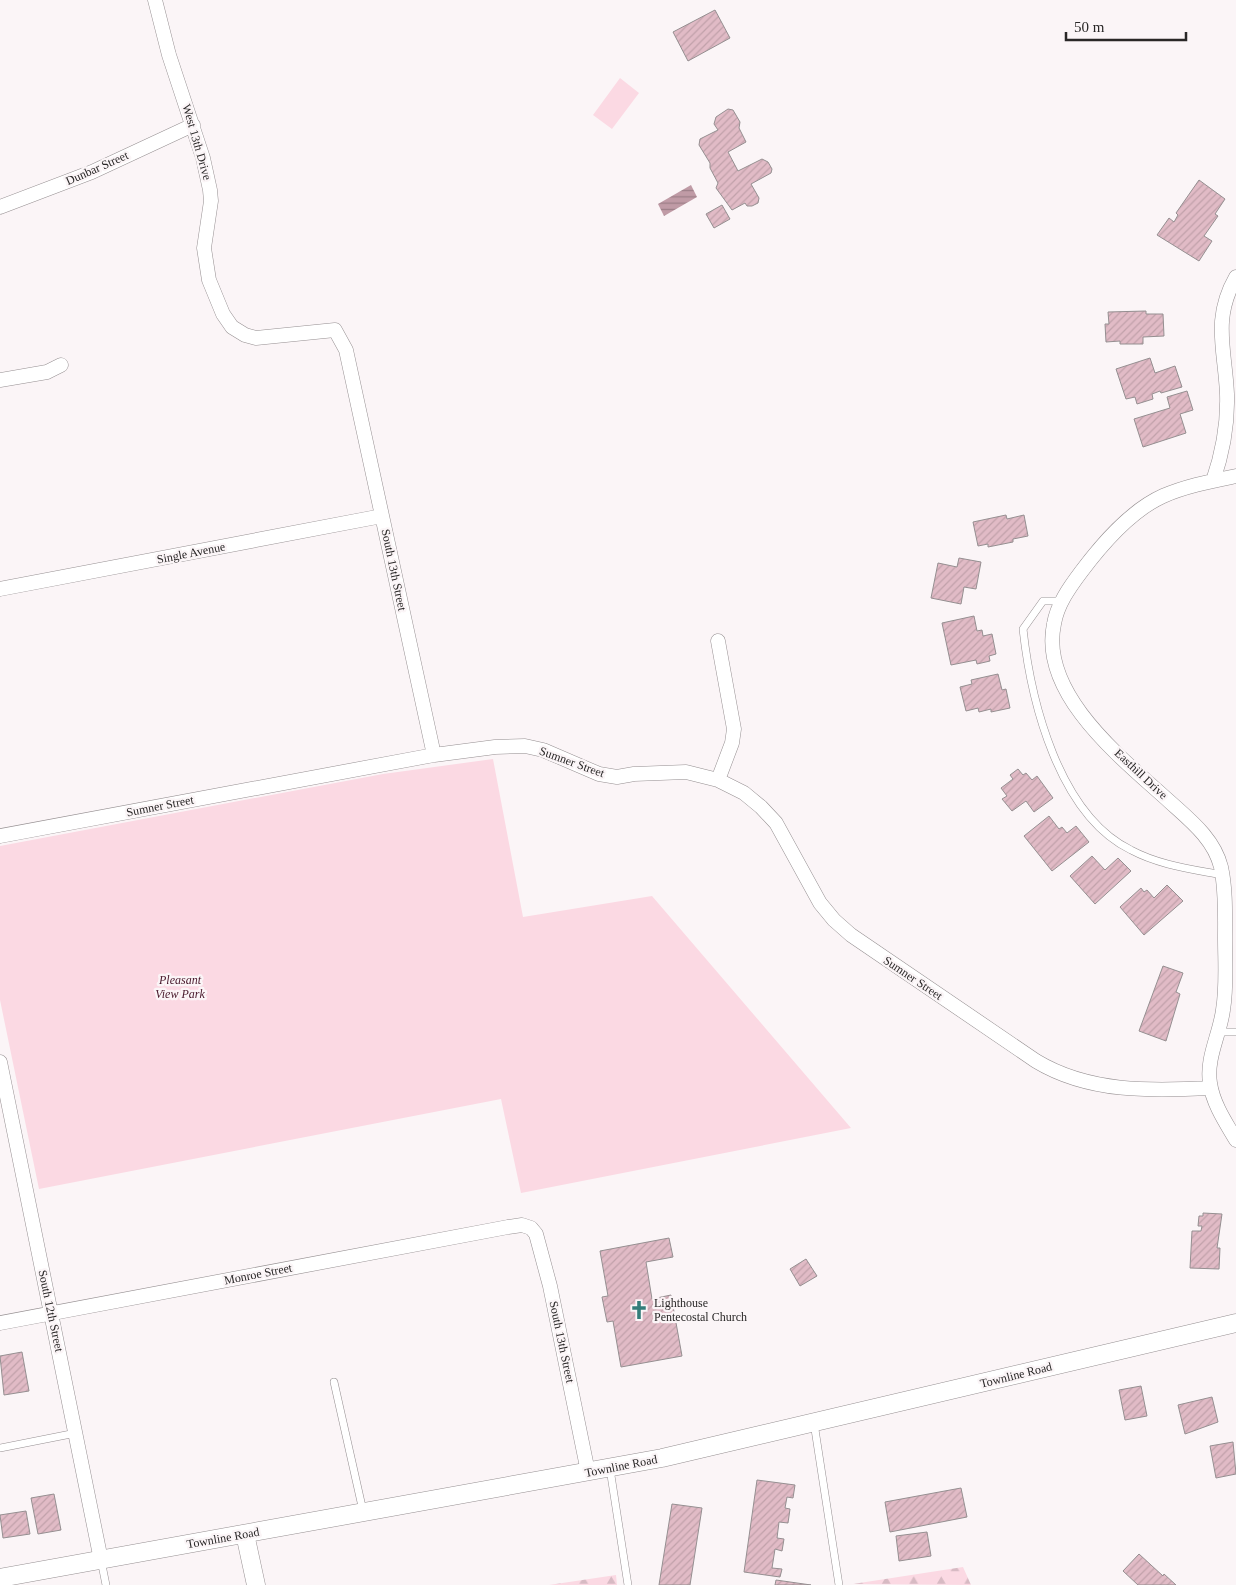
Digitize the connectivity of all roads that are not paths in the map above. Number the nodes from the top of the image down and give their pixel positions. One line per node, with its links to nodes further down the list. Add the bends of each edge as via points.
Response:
1 (155, 0): 2 (street, West 13th Drive, via 169,55)
2 (194, 125): 3 (street, Dunbar Street, via 92,172); 9 (street, West 13th Drive, via 211,201 204,260 208,280 222,314 232,327 256,338 335,330 346,350)
3 (0, 207)
4 (1236, 277): 6 (street)
5 (1236, 300): 6 (street)
6 (1223, 306): 11 (street, via 1221,330 1227,417 1222,453)
7 (61, 365): 8 (street, via 47,372)
8 (0, 380)
9 (354, 385): 12 (street, South 13th Street)
10 (1236, 476): 11 (street, Easthill Drive)
11 (1213, 481): 14 (street, Easthill Drive, via 1165,495 1132,517 1085,567)
12 (382, 516): 13 (street, Single Avenue); 16 (street, South 13th Street)
13 (0, 590)
14 (1062, 601): 19 (street, Easthill Drive, via 1054,624 1053,651 1059,676 1072,701 1105,740 1203,834 1215,851); 19 (lane, via 1043,601 1023,629 1027,666 1049,744 1077,800 1098,826 1129,850 1165,864)
15 (718, 641): 17 (street, via 734,730)
16 (434, 755): 17 (street, Sumner Street, via 525,746 543,750 586,770 617,777 686,772); 18 (street, Sumner Street)
17 (718, 780): 24 (street, Sumner Street, via 744,792 776,823 820,903 834,920 851,935 1036,1061 1060,1074 1101,1085 1157,1090)
18 (0, 836)
19 (1222, 875): 20 (street, Easthill Drive, via 1225,997)
20 (1218, 1032): 21 (lane); 24 (street, Easthill Drive, via 1210,1062)
21 (1236, 1032)
22 (0, 1062): 23 (street, South 12th Street)
23 (2, 1079): 27 (street, South 12th Street)
24 (1211, 1088): 25 (street, Easthill Drive)
25 (1236, 1140)
26 (517, 1226): 27 (street, Monroe Street); 35 (street, South 13th Street, via 531,1228 536,1234 550,1286)
27 (51, 1313): 28 (street, Monroe Street); 32 (street, South 12th Street)
28 (0, 1323)
29 (1236, 1323): 31 (street, Townline Road)
30 (334, 1382): 36 (lane)
31 (814, 1423): 34 (street, Townline Road); 43 (lane)
32 (76, 1433): 33 (lane); 38 (street, South 12th Street)
33 (0, 1448)
34 (610, 1468): 35 (street, Townline Road); 42 (lane)
35 (588, 1472): 36 (street, Townline Road)
36 (364, 1512): 37 (street, Townline Road)
37 (245, 1534): 38 (street, Townline Road); 41 (street)
38 (101, 1560): 39 (street, Townline Road); 40 (lane)
39 (0, 1578)
40 (106, 1585)
41 (256, 1585)
42 (628, 1585)
43 (839, 1585)

